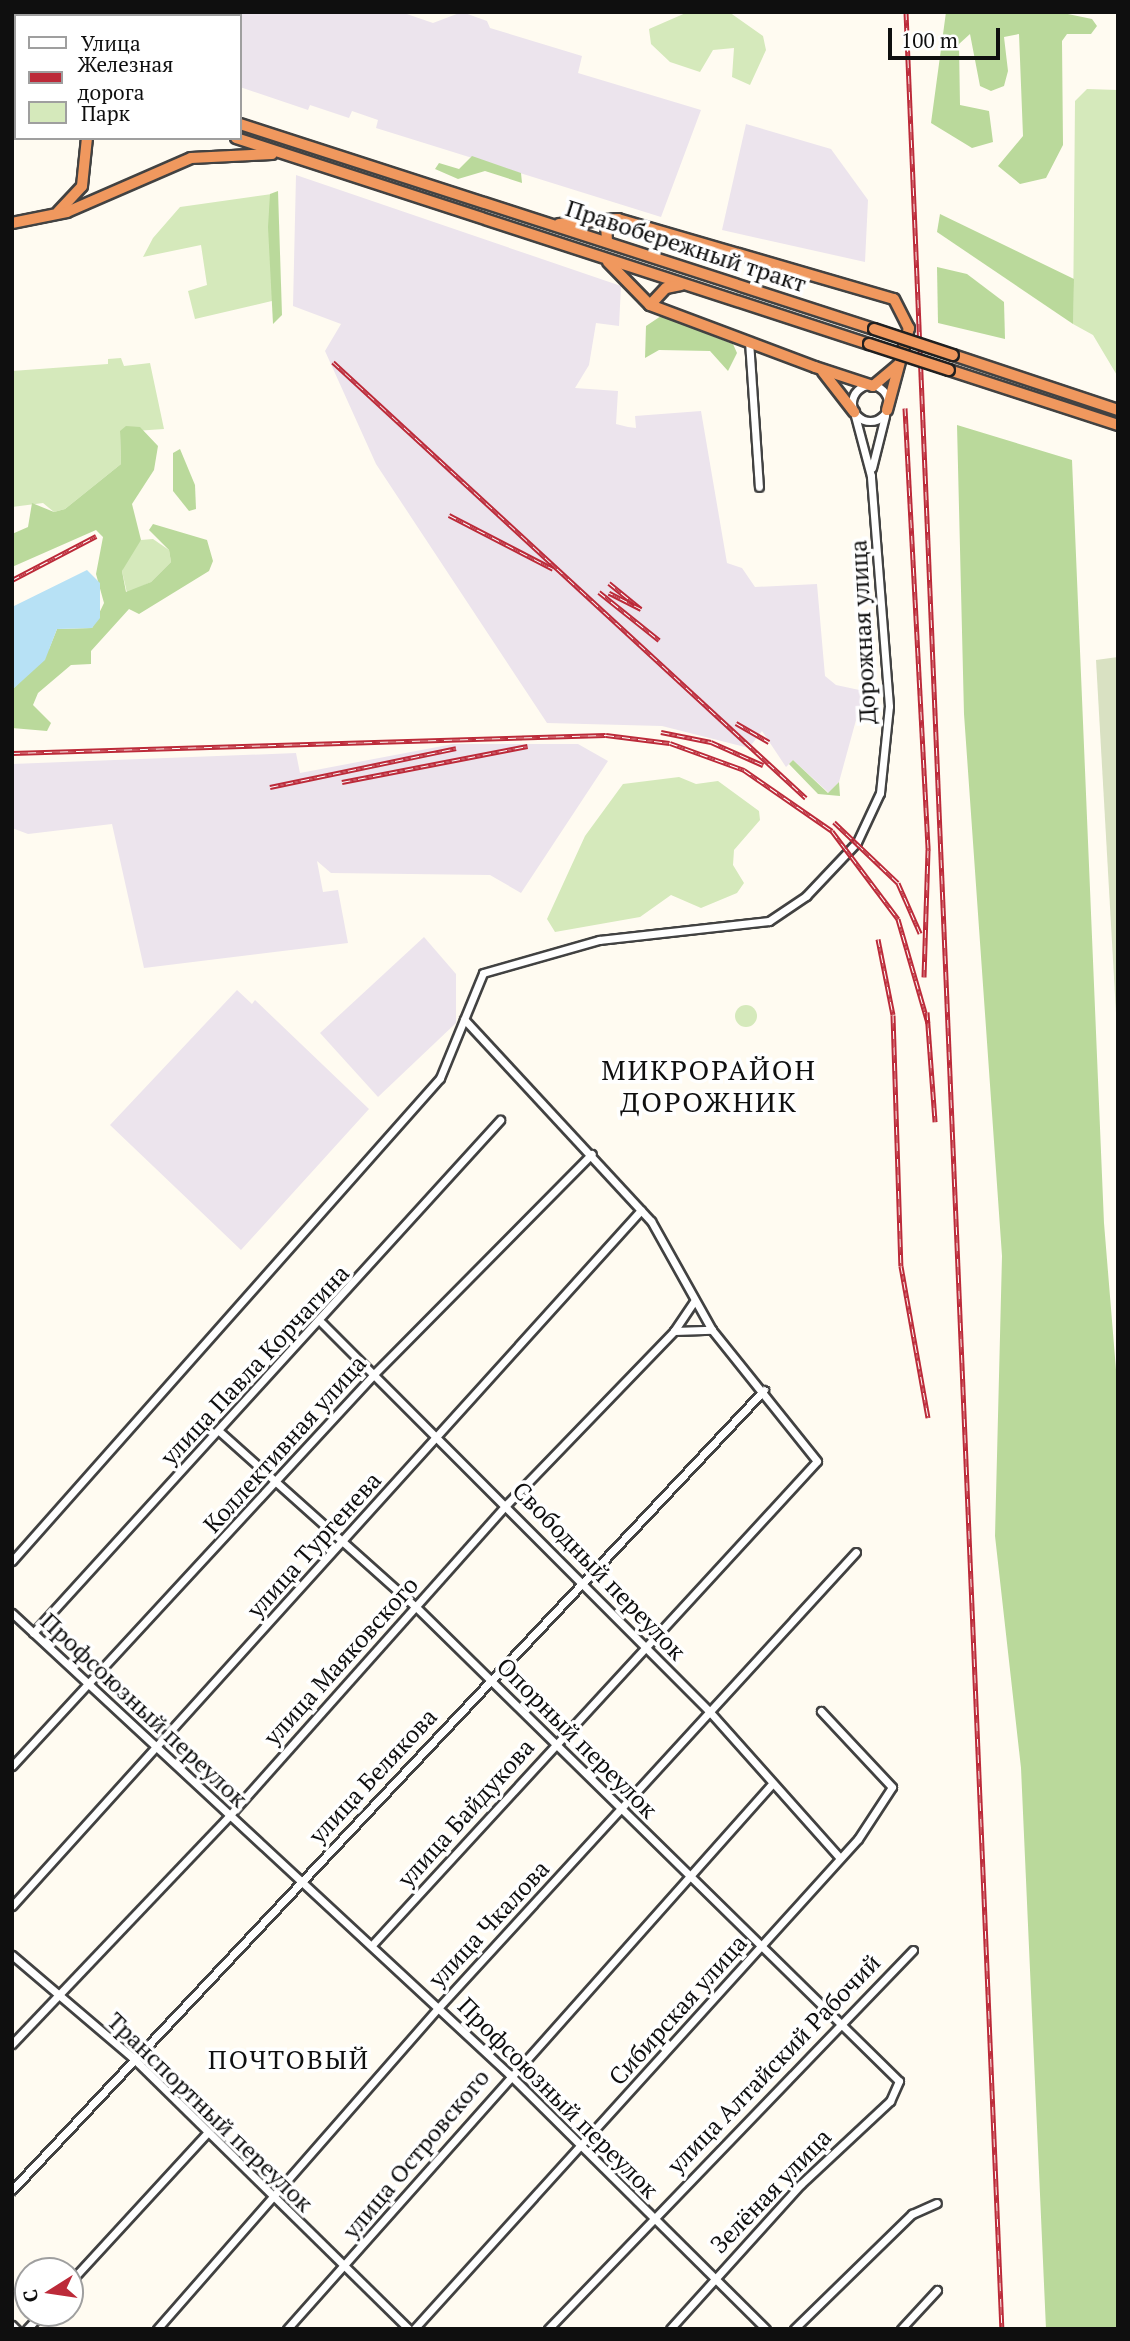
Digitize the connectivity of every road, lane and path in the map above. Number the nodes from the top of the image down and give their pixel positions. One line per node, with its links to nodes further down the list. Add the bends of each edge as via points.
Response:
1 (242, 125): 8 (highway, Правобережный тракт)
2 (87, 140): 5 (highway, via 82,186)
3 (242, 140): 4 (highway, Правобережный тракт)
4 (287, 155): 5 (highway, via 191,158); 10 (highway, Правобережный тракт)
5 (47, 219): 7 (highway)
6 (618, 219): 8 (highway); 9 (highway, via 606,224); 14 (highway, via 894,299 909,328)
7 (12, 223)
8 (554, 225): 9 (highway, Правобережный тракт)
9 (607, 242): 18 (highway, Правобережный тракт, bridge)
10 (600, 257): 11 (highway, Правобережный тракт); 12 (highway)
11 (682, 285): 12 (highway, via 666,288); 20 (highway, Правобережный тракт, bridge)
12 (650, 305): 13 (highway)
13 (749, 341): 15 (highway); 22 (street)
14 (902, 360): 16 (highway); 17 (highway)
15 (815, 367): 16 (highway); 19 (highway, via 839,386)
16 (873, 386): 17 (street, via 886,394); 19 (street, via 855,393)
17 (887, 410): 19 (street, via 872,422); 21 (street)
18 (1118, 410)
19 (854, 412): 21 (street)
20 (1118, 425)
21 (871, 476): 23 (street, Дорожная улица, via 888,660 887,745 874,812 842,859 792,909 769,921 599,940 496,965 474,985)
22 (759, 487)
23 (464, 1019): 25 (street); 39 (street, Дорожная улица, via 440,1078 393,1137)
24 (500, 1120): 28 (street, улица Павла Корчагина)
25 (592, 1154): 26 (street); 31 (street, Коллективная улица)
26 (641, 1210): 27 (street); 34 (street, улица Тургенева, via 633,1226 586,1264)
27 (694, 1301): 29 (street); 30 (street, улица Маяковского)
28 (322, 1323): 31 (street, Свободный переулок); 33 (street, улица Павла Корчагина)
29 (712, 1330): 30 (street); 32 (street)
30 (674, 1331): 36 (street, улица Маяковского)
31 (375, 1373): 34 (street, Свободный переулок); 35 (street, Коллективная улица)
32 (764, 1390): 40 (street, улица Белякова); 44 (street, улица Байдукова, via 817,1461)
33 (219, 1431): 35 (street, Опорный переулок); 43 (street, улица Павла Корчагина)
34 (439, 1436): 36 (street, Свободный переулок); 37 (street, улица Тургенева)
35 (277, 1484): 37 (street, Опорный переулок); 46 (street, Коллективная улица)
36 (507, 1504): 40 (street, Свободный переулок); 41 (street, улица Маяковского)
37 (341, 1544): 41 (street, Опорный переулок); 50 (street, улица Тургенева)
38 (856, 1552): 47 (street, улица Чкалова)
39 (12, 1561)
40 (581, 1584): 44 (street, Свободный переулок); 45 (street, улица Белякова)
41 (415, 1606): 45 (street, Опорный переулок); 54 (street, улица Маяковского)
42 (12, 1613): 43 (street, Профсоюзный переулок)
43 (33, 1633): 46 (street, Профсоюзный переулок)
44 (644, 1646): 47 (street, Свободный переулок); 49 (street, улица Байдукова)
45 (491, 1680): 49 (street, Опорный переулок); 57 (street, улица Белякова)
46 (89, 1686): 50 (street, Профсоюзный переулок); 51 (street, Коллективная улица)
47 (709, 1711): 52 (street, Свободный переулок); 53 (street, улица Чкалова)
48 (821, 1711): 55 (street, Сибирская улица, via 892,1787)
49 (555, 1742): 53 (street, Опорный переулок); 59 (street, улица Байдукова)
50 (154, 1749): 54 (street, Профсоюзный переулок); 58 (street, улица Тургенева)
51 (12, 1766)
52 (771, 1785): 55 (street, Свободный переулок); 56 (street, улица Островского)
53 (621, 1808): 56 (street, Опорный переулок); 64 (street, улица Чкалова)
54 (229, 1816): 57 (street, Профсоюзный переулок); 63 (street, улица Маяковского)
55 (839, 1857): 60 (street, Сибирская улица)
56 (688, 1876): 60 (street, Опорный переулок); 68 (street, улица Островского)
57 (301, 1881): 59 (street, Профсоюзный переулок); 67 (street, улица Белякова)
58 (12, 1906)
59 (372, 1945): 64 (street, Профсоюзный переулок)
60 (761, 1947): 65 (street, Опорный переулок); 71 (street, Сибирская улица)
61 (913, 1950): 65 (street, улица Алтайский Рабочий)
62 (12, 1955): 63 (street, Транспортный переулок)
63 (57, 1993): 66 (street, улица Маяковского); 67 (street, Транспортный переулок)
64 (439, 2007): 68 (street, Профсоюзный переулок); 73 (street, улица Чкалова)
65 (841, 2021): 69 (street, Опорный переулок); 75 (street, улица Алтайский Рабочий)
66 (12, 2043)
67 (132, 2057): 70 (street, Транспортный переулок); 72 (street, улица Белякова)
68 (509, 2074): 71 (street, Профсоюзный переулок); 77 (street, улица Островского, via 426,2179)
69 (899, 2081): 78 (street, Зелёная улица, via 890,2101)
70 (207, 2133): 73 (street, Транспортный переулок); 76 (street)
71 (583, 2147): 75 (street, Профсоюзный переулок); 82 (street, Сибирская улица)
72 (12, 2190)
73 (271, 2198): 77 (street, Транспортный переулок); 80 (street, улица Чкалова)
74 (937, 2203): 86 (street, via 912,2214)
75 (652, 2218): 78 (street, Профсоюзный переулок); 83 (street, улица Алтайский Рабочий)
76 (84, 2267)
77 (342, 2268): 81 (street, улица Островского); 82 (street, Транспортный переулок)
78 (714, 2278): 84 (street, Зелёная улица); 85 (street, Профсоюзный переулок)
79 (937, 2290): 87 (street)
80 (156, 2329)
81 (287, 2329)
82 (412, 2329)
83 (548, 2329)
84 (670, 2329)
85 (766, 2329)
86 (794, 2329)
87 (901, 2329)

